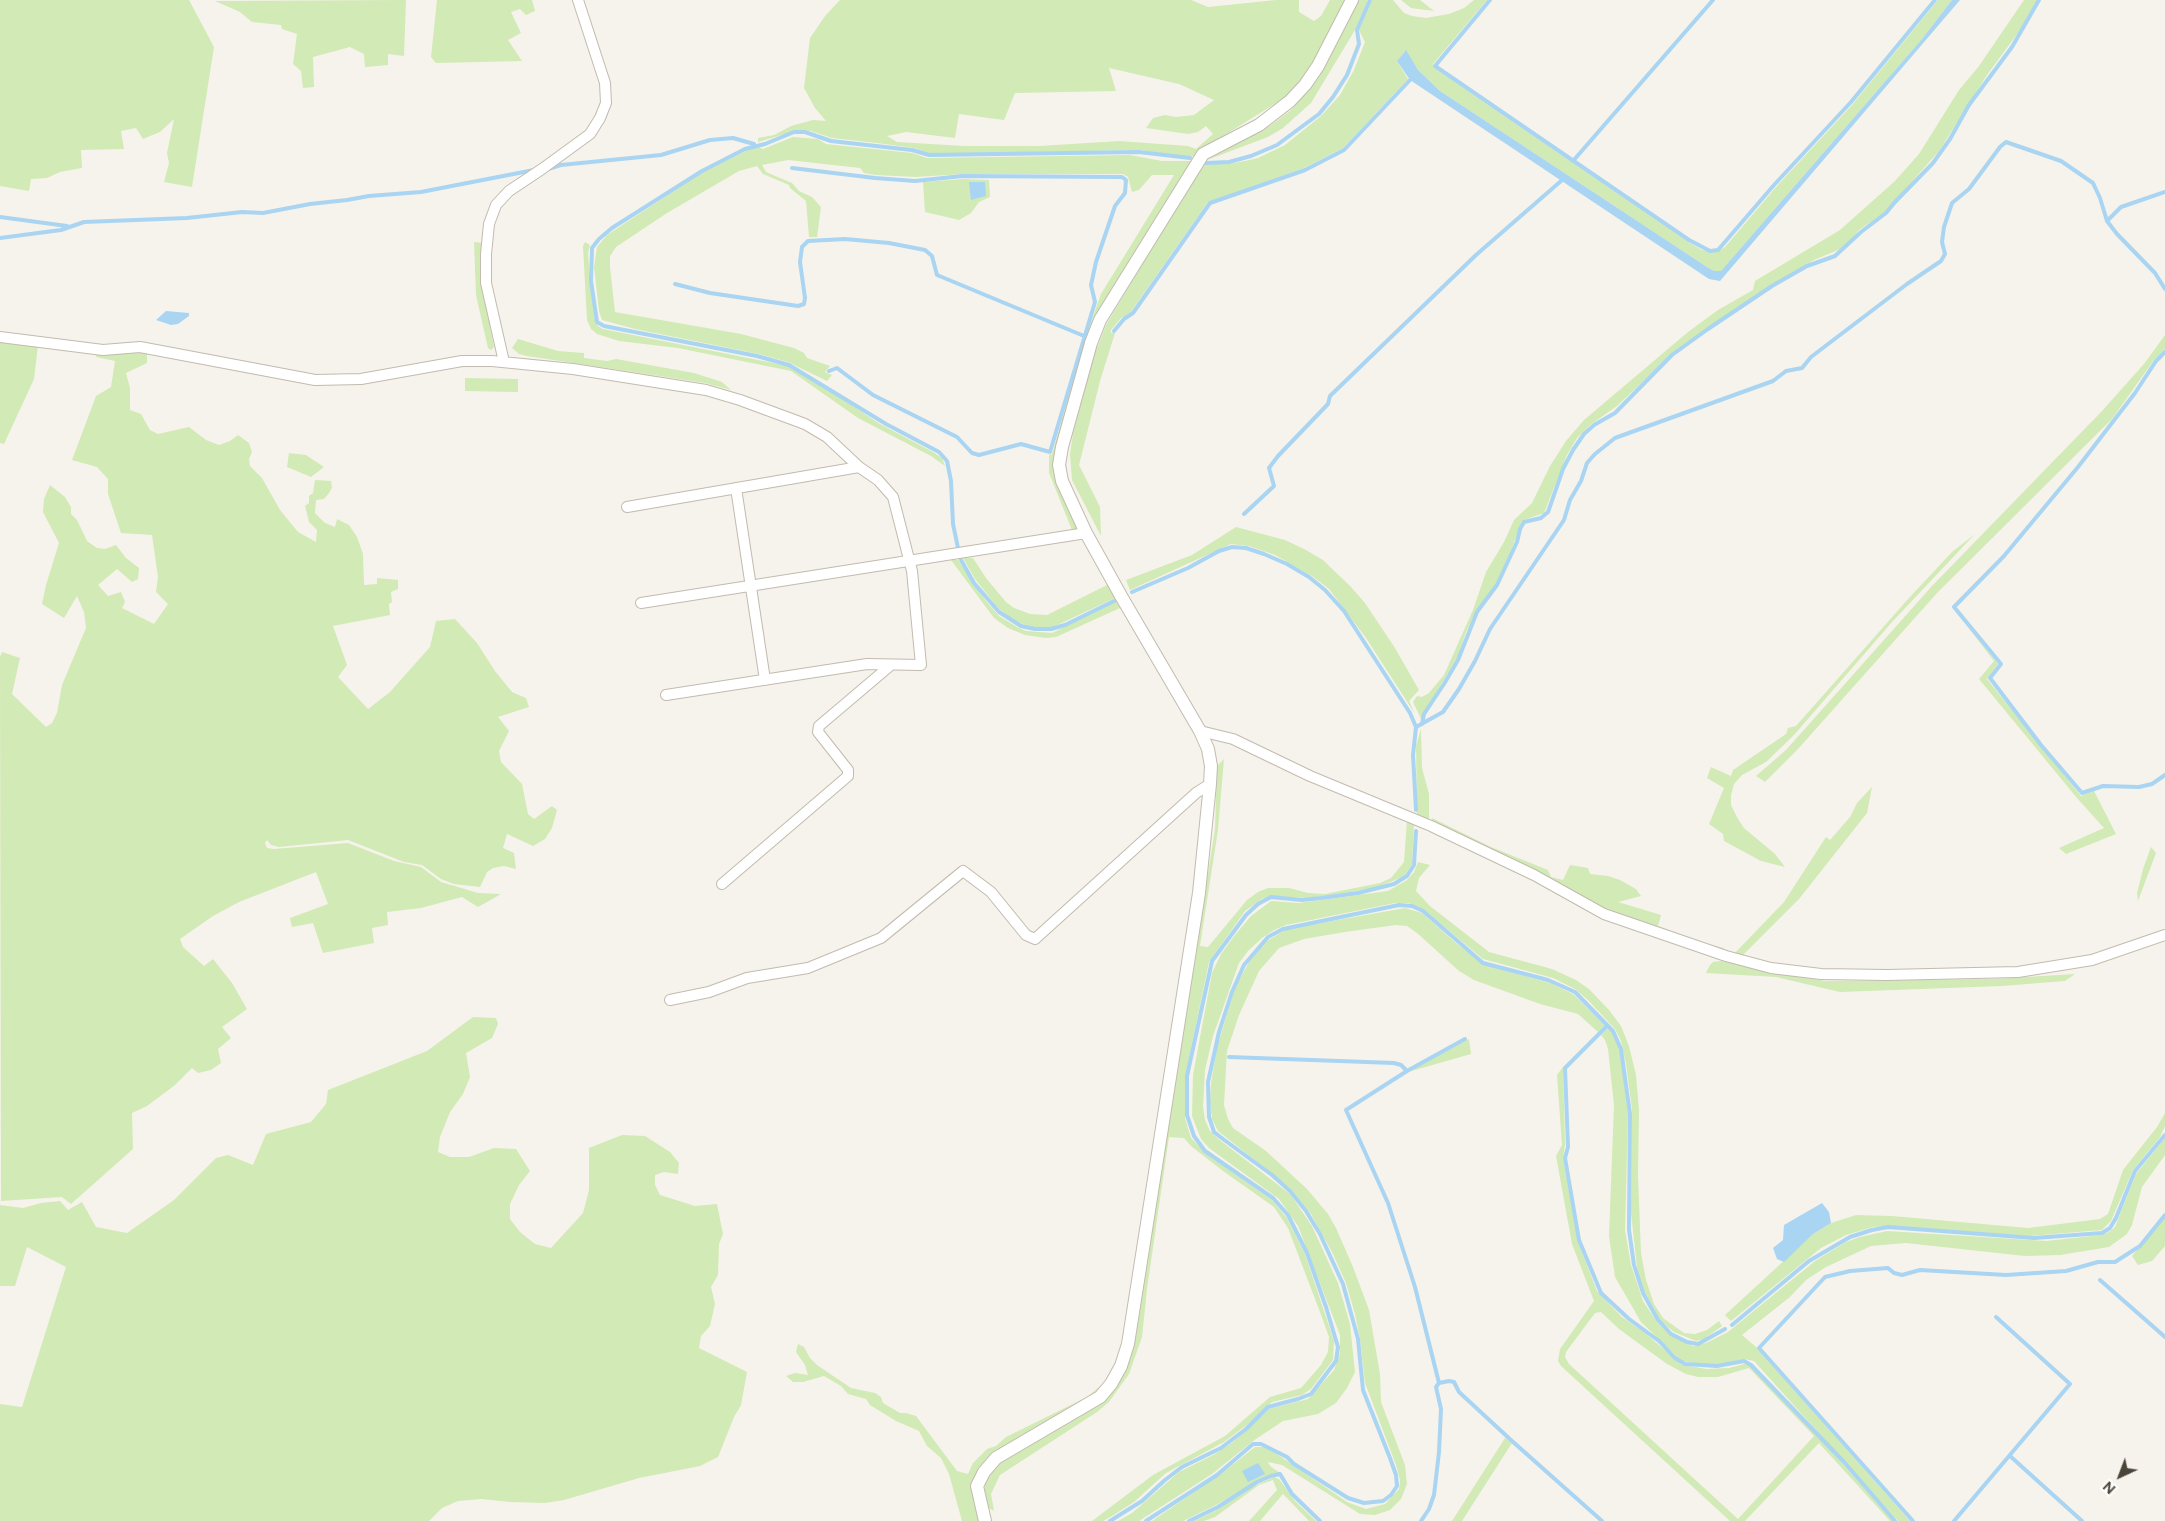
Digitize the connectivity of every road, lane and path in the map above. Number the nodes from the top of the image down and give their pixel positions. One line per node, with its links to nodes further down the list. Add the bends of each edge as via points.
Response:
1 (578, 0): 4 (street, via 605,83 606,103 590,134 509,191 496,205 489,224 486,283)
2 (1352, 0): 8 (street, via 1318,66 1290,101 1258,125 1203,154 1100,320 1059,465 1062,481)
3 (0, 337): 4 (street, via 102,350 140,347 322,380 388,376 462,361)
4 (504, 362): 5 (street, via 573,369 706,390 740,400 805,424 827,437)
5 (859, 468): 6 (street); 9 (street, via 878,480 893,497)
6 (736, 488): 7 (street); 10 (street)
7 (628, 507)
8 (1086, 532): 9 (street); 15 (street)
9 (910, 561): 10 (street); 12 (street, via 921,666)
10 (751, 586): 11 (street); 13 (street)
11 (641, 603)
12 (891, 665): 13 (street, via 867,664); 17 (street, via 819,726 818,732 848,770 848,776)
13 (765, 680): 14 (street)
14 (666, 695)
15 (1200, 731): 16 (street, via 1208,749); 18 (street, via 1233,739 1431,826 1534,875 1604,914 1718,954 1771,968 1821,974 2018,972 2092,960)
16 (1210, 784): 19 (street, via 1196,793 1035,939 1026,935 991,892 963,871 880,938 808,968 747,978 709,992); 20 (street, via 1199,893 1128,1344 1121,1366 1100,1397 996,1458 984,1472 977,1486)
17 (722, 884)
18 (2165, 935)
19 (670, 1000)
20 (985, 1521)

